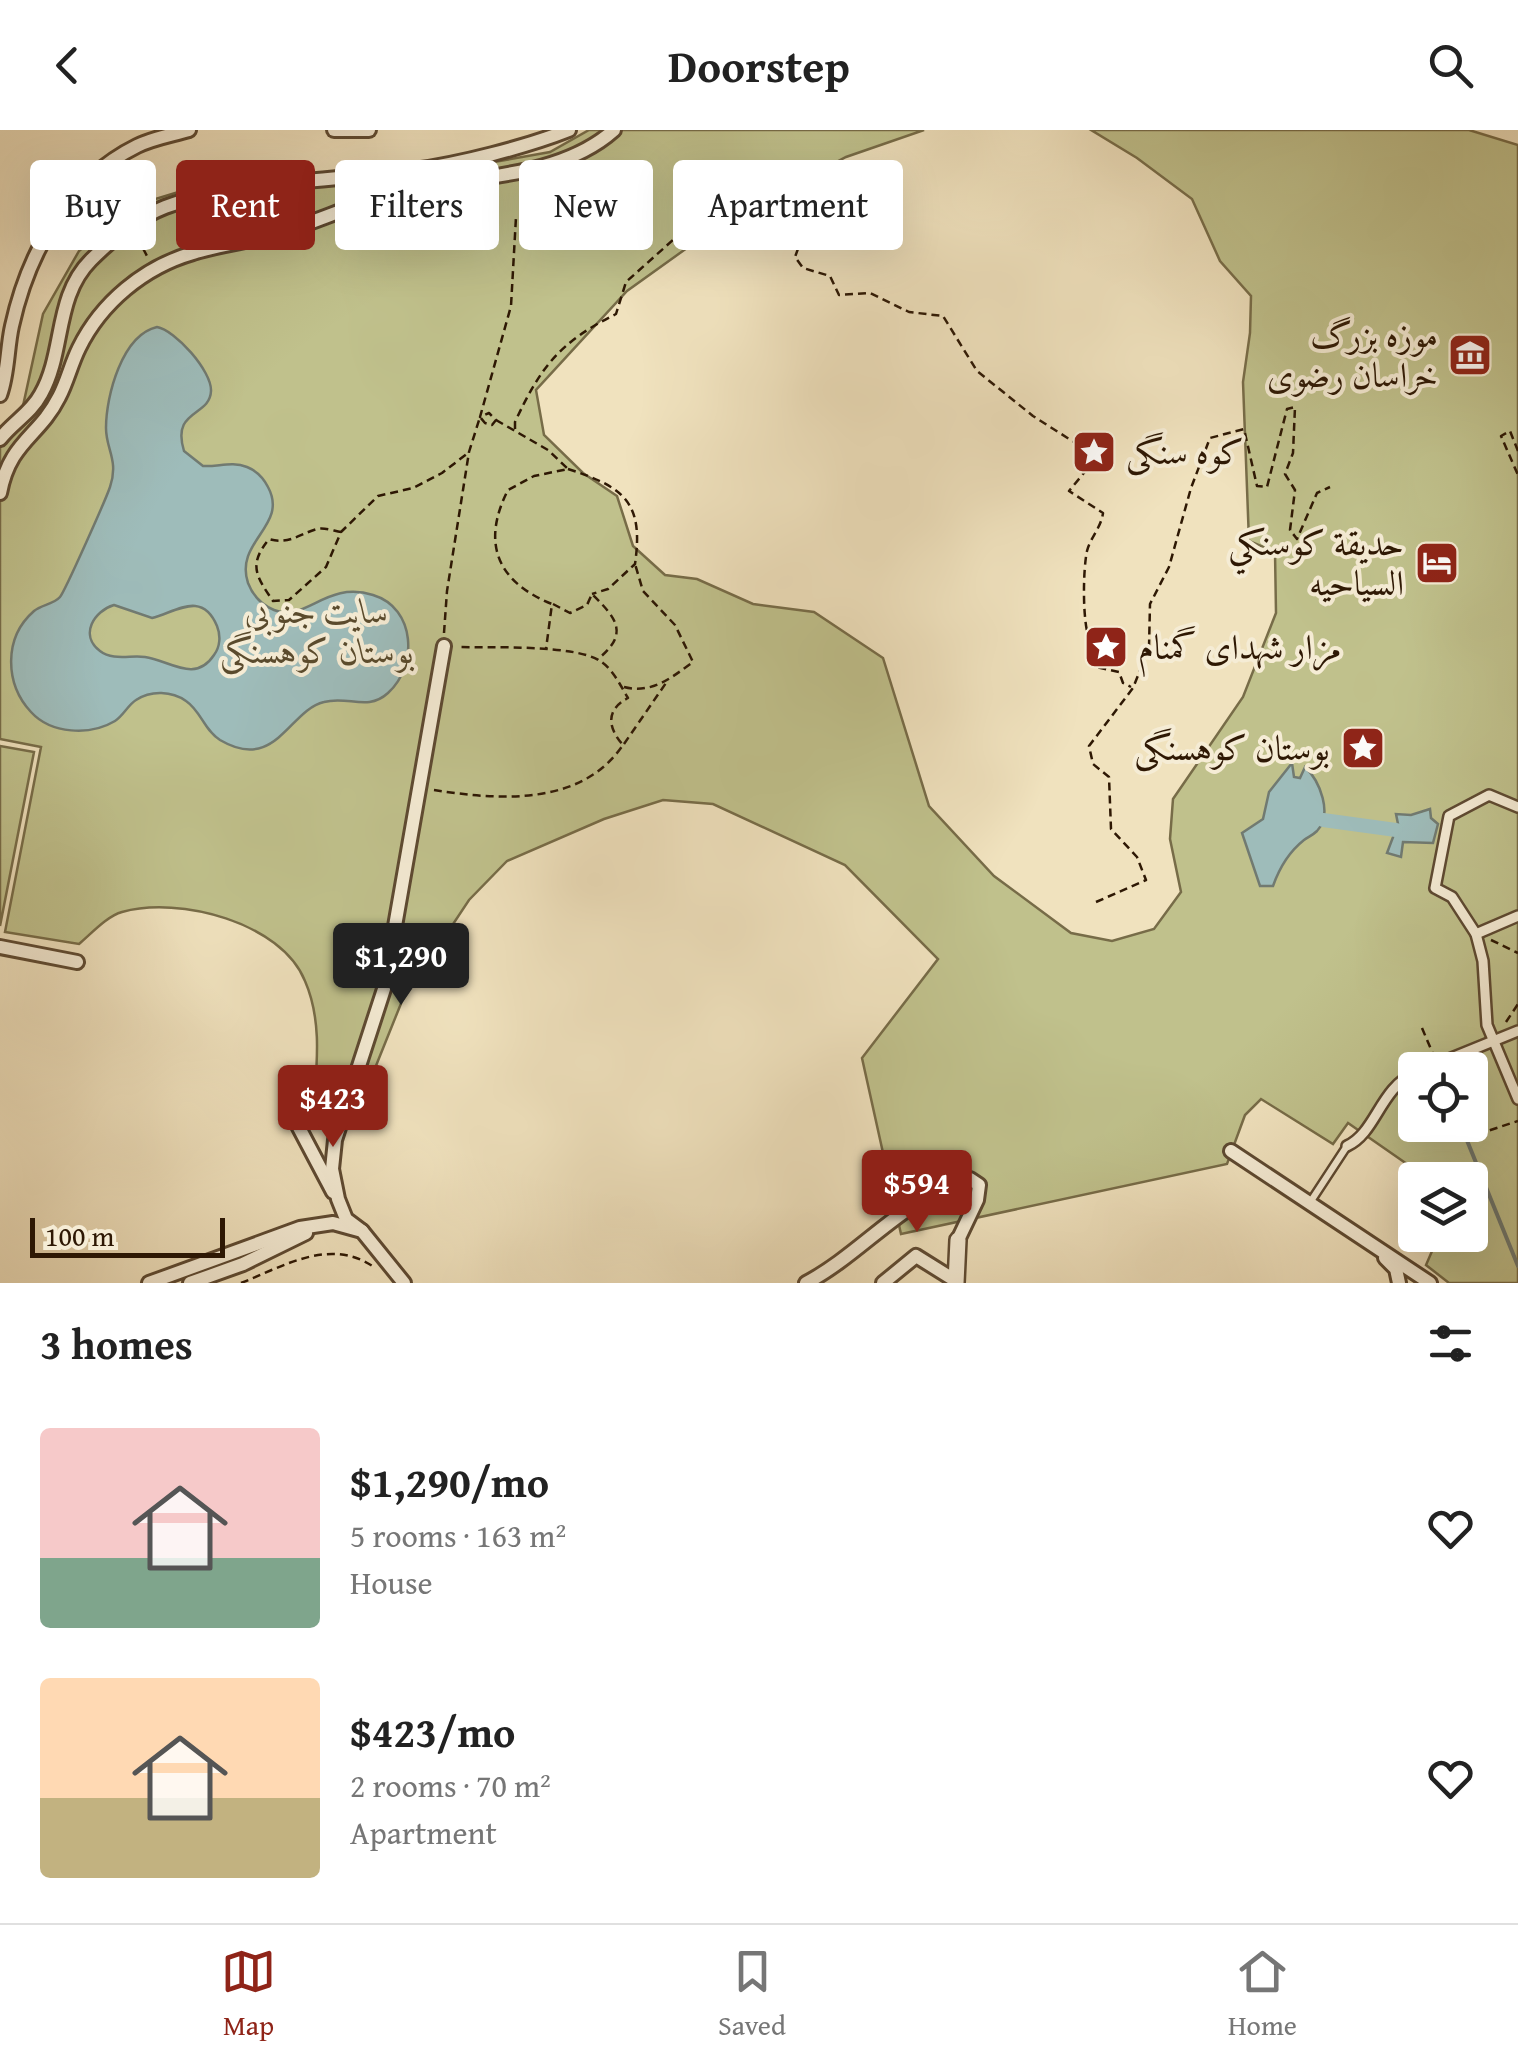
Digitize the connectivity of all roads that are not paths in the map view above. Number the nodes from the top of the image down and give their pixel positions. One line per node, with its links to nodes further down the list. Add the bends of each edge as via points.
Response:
1 (189, 130): 6 (street, via 138,145 102,168 54,222 22,284)
2 (334, 130): 3 (street)
3 (369, 130)
4 (569, 130): 7 (street, via 418,170 216,194 130,225 76,280 42,392)
5 (614, 130): 8 (street, via 566,160 384,195 154,269 96,320 58,399 10,458)
6 (0, 395)
7 (0, 439)
8 (0, 493)
9 (444, 646): 23 (street, via 384,989 334,1140)
10 (1518, 807): 12 (street, via 1490,795 1449,816 1435,888 1452,897)
11 (1518, 916): 12 (street)
12 (1476, 934): 16 (street)
13 (0, 947): 14 (street)
14 (76, 962)
15 (1518, 1031): 16 (street)
16 (1494, 1040): 17 (street); 19 (street)
17 (1466, 1052)
18 (1398, 1085): 21 (street, via 1360,1140)
19 (1518, 1099)
20 (296, 1120): 23 (street)
21 (1347, 1146): 24 (lane)
22 (1231, 1152): 24 (street)
23 (338, 1199): 25 (street, via 346,1219)
24 (1310, 1202): 26 (street)
25 (362, 1231): 29 (street, via 316,1223); 30 (street, via 316,1229); 31 (street)
26 (1366, 1238): 34 (street, via 1396,1269); 35 (street)
27 (958, 1240): 28 (street); 32 (street, via 977,1200 979,1185 970,1179 944,1186)
28 (956, 1282): 33 (street, via 916,1256)
29 (149, 1283)
30 (190, 1283)
31 (404, 1283)
32 (806, 1283)
33 (882, 1283)
34 (1399, 1283)
35 (1430, 1283)

